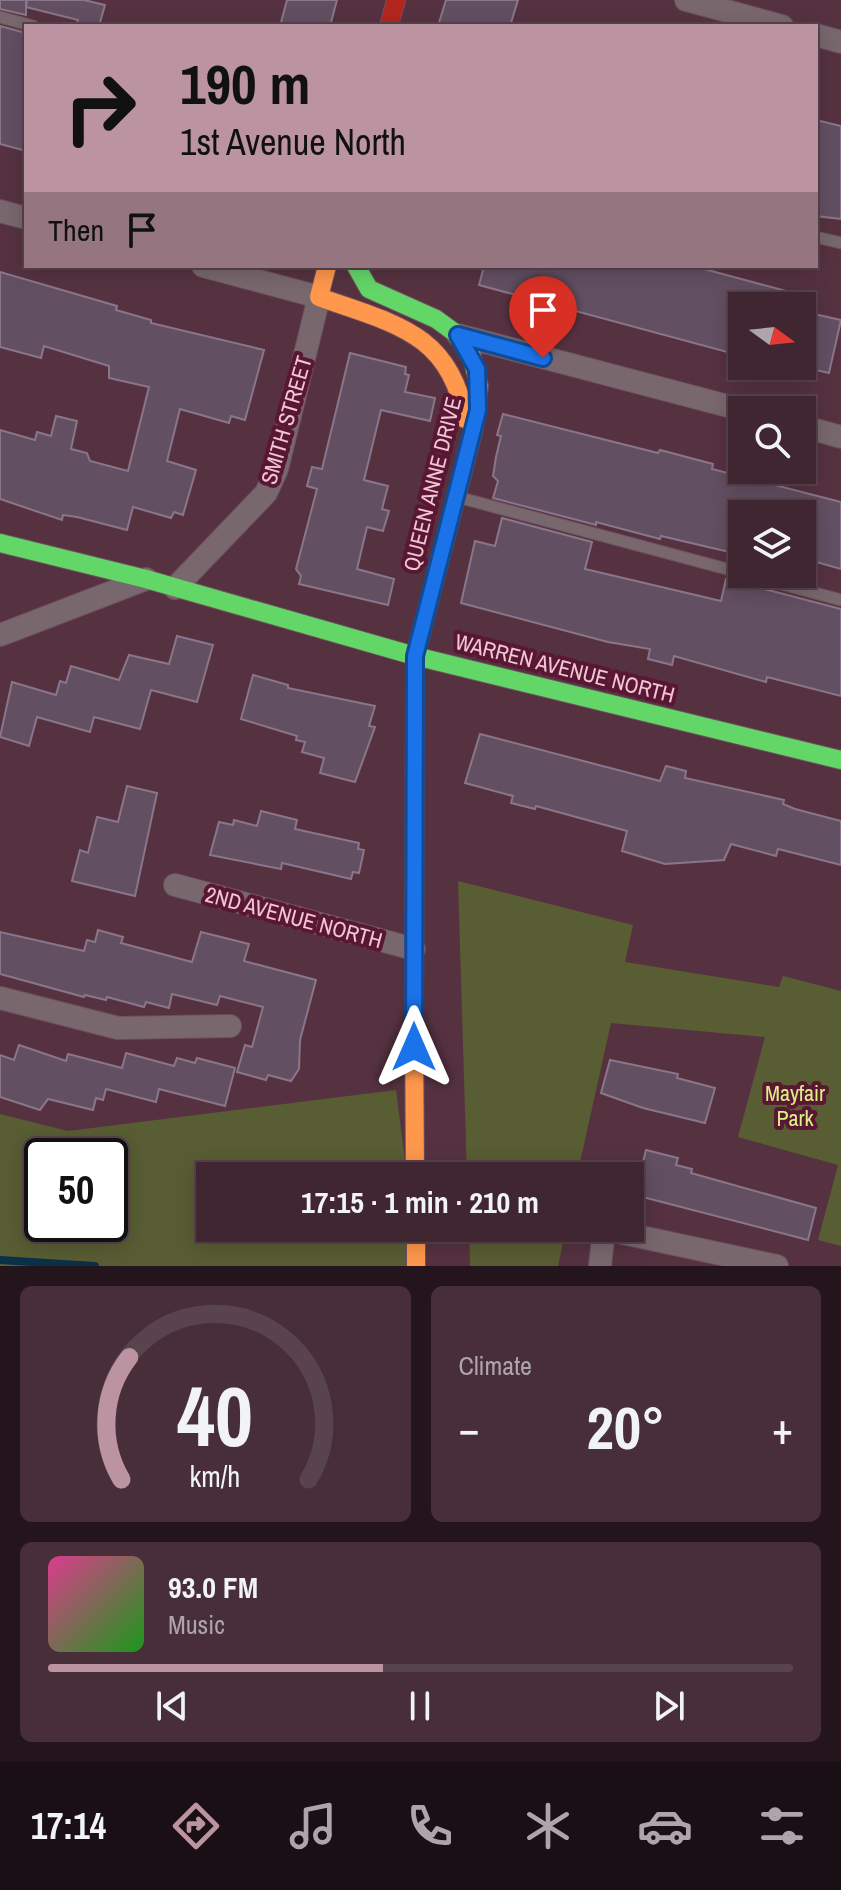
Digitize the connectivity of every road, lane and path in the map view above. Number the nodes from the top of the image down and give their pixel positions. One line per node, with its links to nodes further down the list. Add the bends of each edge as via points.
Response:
1 (396, 0): 5 (main road)
2 (686, 0): 6 (street)
3 (0, 17): 4 (lane)
4 (26, 24)
5 (390, 24)
6 (775, 24)
7 (818, 36): 8 (street)
8 (841, 42)
9 (0, 211): 10 (street)
10 (24, 217)
11 (818, 237): 12 (lane)
12 (841, 243)
13 (210, 268): 16 (street)
14 (326, 268): 16 (main road, SMITH STREET)
15 (357, 268): 17 (main road, via 369,289 436,319)
16 (319, 297): 21 (main road, via 411,332 444,358 461,390); 26 (street, SMITH STREET, via 277,469 266,493)
17 (458, 335): 18 (street); 21 (main road, QUEEN ANNE DRIVE, via 471,353 479,386)
18 (728, 406)
19 (816, 430): 20 (street)
20 (841, 437)
21 (466, 454): 22 (main road, QUEEN ANNE DRIVE)
22 (454, 496): 24 (lane); 30 (main road, QUEEN ANNE DRIVE)
23 (0, 543): 25 (main road, WARREN AVENUE NORTH)
24 (728, 570)
25 (146, 579): 26 (main road, WARREN AVENUE NORTH); 29 (street)
26 (175, 588): 30 (main road, WARREN AVENUE NORTH)
27 (796, 588): 28 (lane)
28 (841, 600)
29 (0, 635)
30 (415, 656): 31 (main road, WARREN AVENUE NORTH); 33 (main road, QUEEN ANNE DRIVE)
31 (841, 760)
32 (175, 885): 33 (street, 2ND AVENUE NORTH)
33 (414, 949): 36 (main road, QUEEN ANNE DRIVE)
34 (0, 998): 35 (street, via 118,1028)
35 (230, 1026)
36 (415, 1162)
37 (416, 1242): 38 (main road)
38 (416, 1266)
39 (600, 1266): 40 (street, via 604,1229)
40 (777, 1266)

